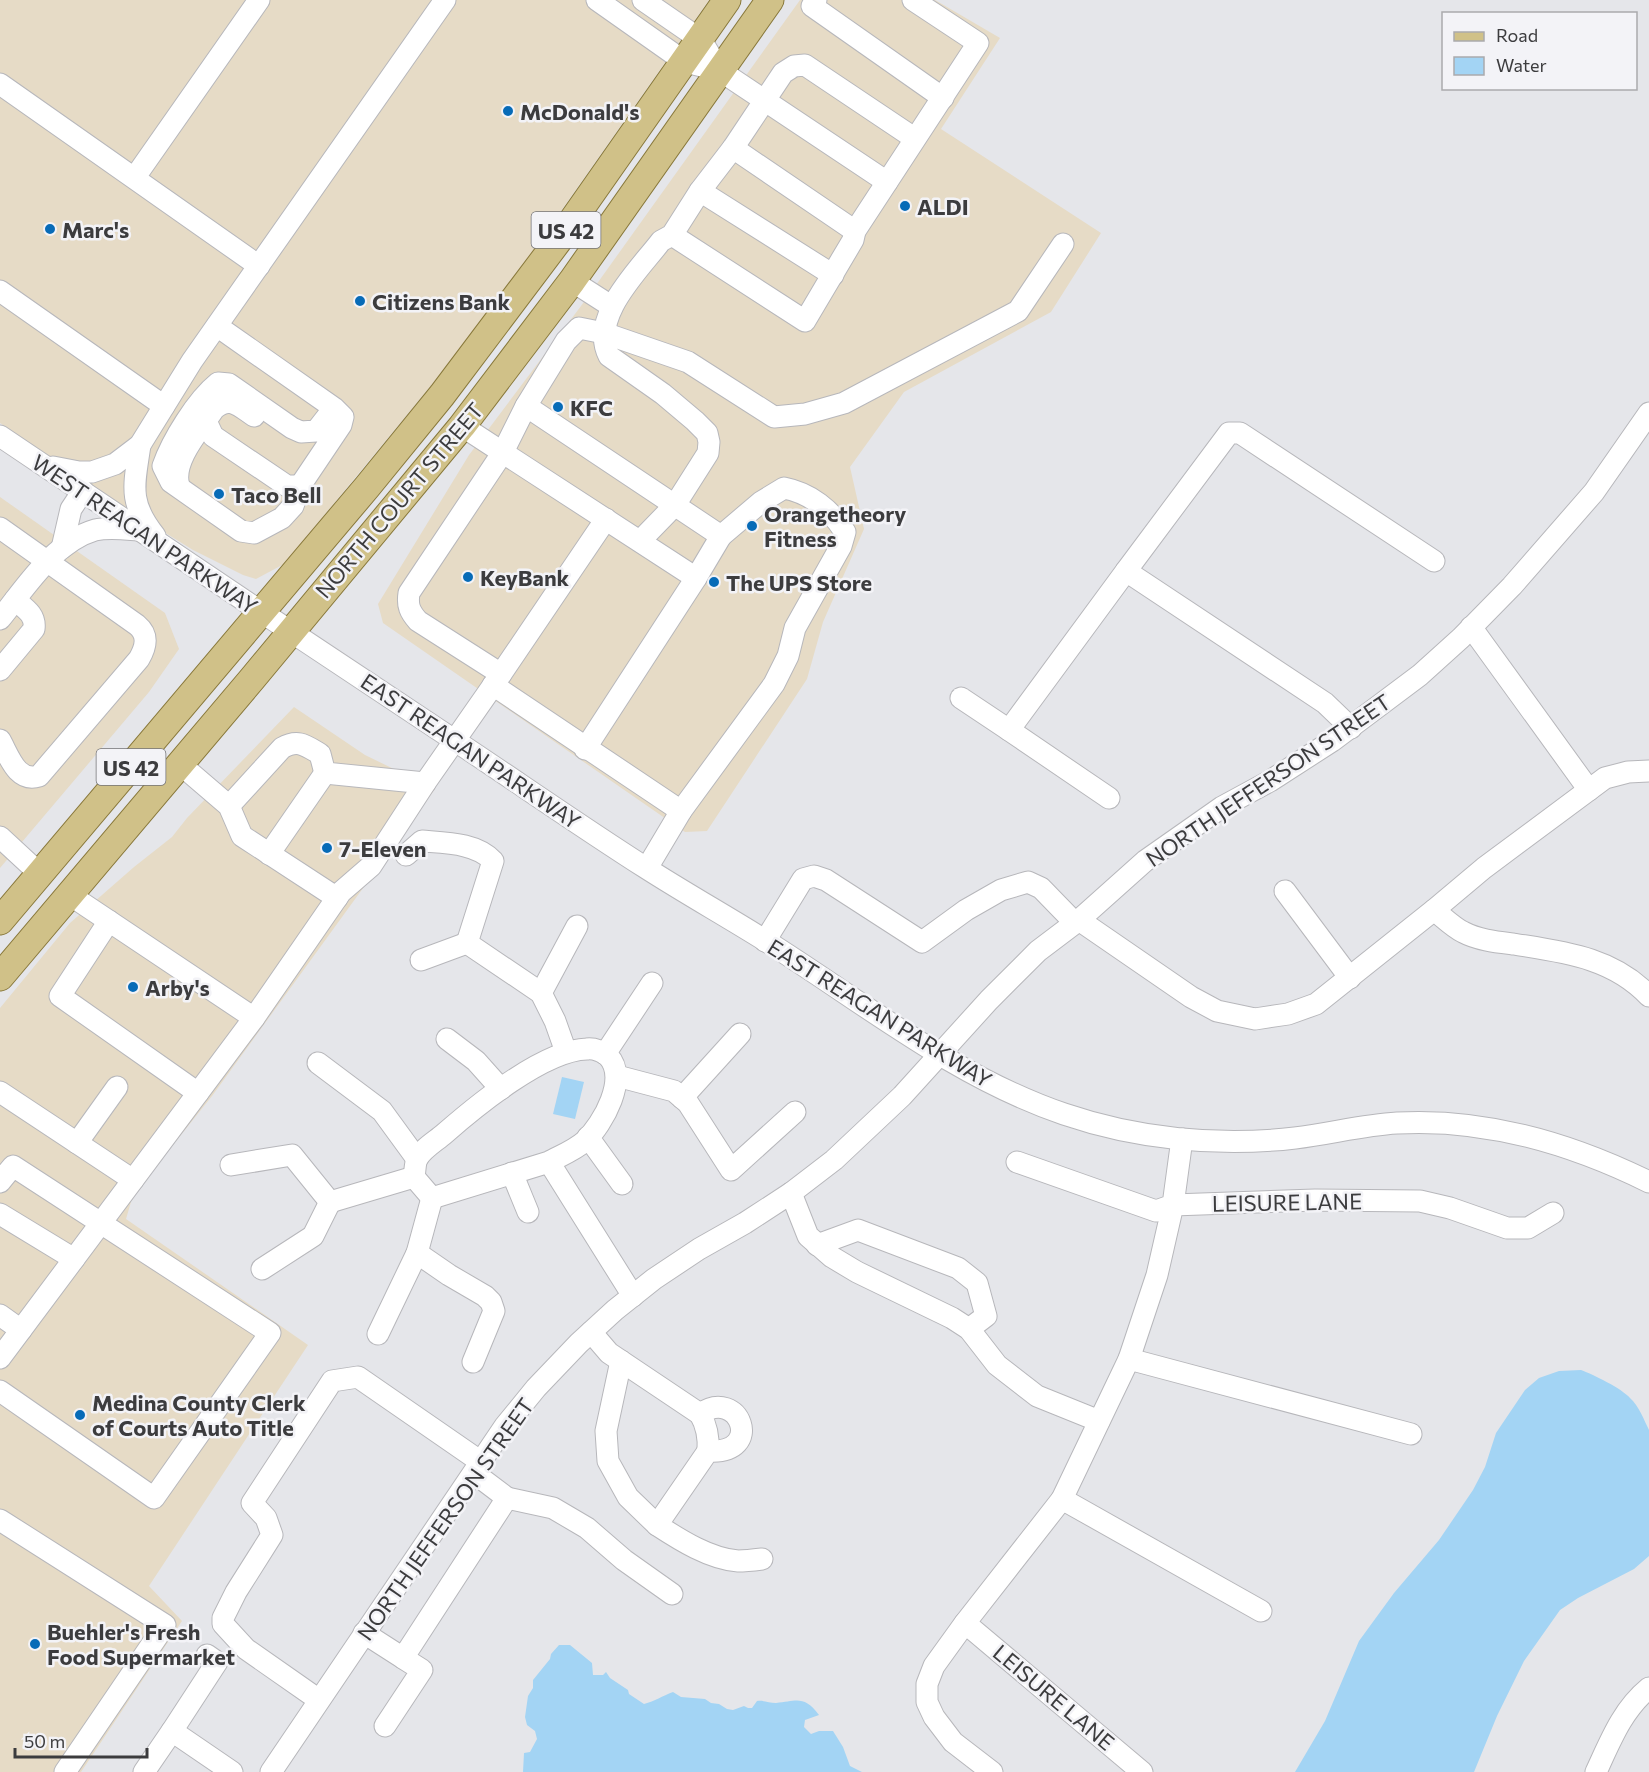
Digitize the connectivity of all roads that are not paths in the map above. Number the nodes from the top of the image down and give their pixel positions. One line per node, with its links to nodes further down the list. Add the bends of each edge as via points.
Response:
1 (259, 0): 17 (street)
2 (445, 0): 23 (street)
3 (597, 0): 10 (street)
4 (643, 0): 9 (street)
5 (728, 0): 9 (main road, NORTH COURT STREET / US 42)
6 (770, 0): 11 (main road, NORTH COURT STREET / US 42)
7 (816, 0): 13 (street, via 812,6)
8 (913, 0): 13 (street, via 978,43)
9 (701, 40): 10 (main road, NORTH COURT STREET / US 42); 11 (street)
10 (685, 62): 11 (street); 56 (main road, NORTH COURT STREET / US 42, via 442,395)
11 (719, 70): 14 (street); 25 (main road, NORTH COURT STREET / US 42)
12 (0, 84): 17 (street)
13 (943, 98): 15 (street)
14 (764, 100): 15 (street, via 783,73 805,65); 16 (street); 18 (street)
15 (914, 138): 18 (street)
16 (733, 148): 19 (street); 20 (street)
17 (135, 177): 23 (street)
18 (886, 182): 20 (street)
19 (700, 191): 21 (street); 24 (street)
20 (855, 231): 24 (street)
21 (672, 235): 24 (street, via 805,321); 27 (street, via 661,241)
22 (1063, 244): 29 (street, via 1018,311 844,403 805,414 774,417 688,362)
23 (259, 266): 28 (street)
24 (833, 275)
25 (572, 281): 27 (street); 34 (main road, NORTH COURT STREET / US 42)
26 (0, 291): 30 (street)
27 (611, 306): 29 (street)
28 (217, 326): 30 (street); 32 (street)
29 (604, 333): 31 (street, via 579,328 566,341); 44 (street, via 609,356 663,394 707,433 708,453)
30 (164, 406): 38 (street)
31 (526, 406): 39 (street); 44 (street)
32 (334, 408): 36 (street); 41 (street, via 343,417 341,425)
33 (1649, 413): 58 (street, NORTH JEFFERSON STREET, via 1594,492)
34 (462, 426): 39 (street); 59 (main road, NORTH COURT STREET / US 42)
35 (209, 428): 36 (street, via 214,409 222,402 230,402 297,443 305,442); 41 (street, via 287,486); 42 (street, via 178,465)
36 (316, 431): 42 (street, via 292,428 229,384 218,382 171,445 163,466)
37 (0, 436): 40 (street, WEST REAGAN PARKWAY)
38 (140, 445): 40 (street, via 115,464 92,472); 50 (street, via 134,478 136,504)
39 (503, 453): 45 (street); 61 (street, via 409,593 407,603 418,621)
40 (43, 466): 43 (street, WEST REAGAN PARKWAY)
41 (300, 486): 42 (street, via 293,506 282,518 254,533 241,531)
42 (179, 488)
43 (83, 491): 47 (street, WEST REAGAN PARKWAY); 51 (street, via 71,509)
44 (675, 505): 48 (street); 49 (street)
45 (606, 519): 49 (street); 61 (street)
46 (0, 528): 51 (street)
47 (138, 530): 50 (street, WEST REAGAN PARKWAY); 51 (street, via 97,530)
48 (721, 536): 54 (street); 75 (street, via 784,488 799,491 824,507 845,532 795,628 788,656 774,684)
49 (640, 541): 54 (street)
50 (163, 546): 56 (street, WEST REAGAN PARKWAY)
51 (55, 554): 55 (street); 65 (street, via 141,629 145,646 139,659 39,776 29,778 19,772)
52 (1434, 561): 53 (street, via 1240,433 1229,434)
53 (1126, 572): 63 (street, via 1325,703); 64 (street)
54 (696, 578): 67 (street)
55 (15, 600): 57 (street); 60 (street, via 33,615 34,629)
56 (261, 612): 59 (street, WEST REAGAN PARKWAY); 80 (main road, NORTH COURT STREET / US 42)
57 (0, 619)
58 (1477, 622): 63 (street, NORTH JEFFERSON STREET, via 1420,675); 72 (street)
59 (290, 632): 66 (street, EAST REAGAN PARKWAY); 68 (main road, NORTH COURT STREET / US 42)
60 (0, 670)
61 (497, 680): 66 (street); 67 (street)
62 (961, 698): 64 (street)
63 (1351, 728): 87 (street, NORTH JEFFERSON STREET, via 1201,820 1145,861)
64 (1009, 729): 73 (street)
65 (0, 740)
66 (456, 741): 71 (street); 79 (street, EAST REAGAN PARKWAY)
67 (585, 748): 75 (street)
68 (180, 764): 74 (street); 82 (main road, NORTH COURT STREET / US 42)
69 (1649, 771): 72 (street, via 1605,778)
70 (326, 773): 71 (street); 74 (street, via 320,754 292,742); 77 (street)
71 (425, 783): 83 (street, via 371,866)
72 (1589, 790): 84 (street)
73 (1109, 798)
74 (229, 806): 77 (street, via 242,836)
75 (681, 811): 79 (street)
76 (0, 837): 80 (street)
77 (269, 854): 83 (street)
78 (406, 855): 90 (street, via 422,841 453,843 486,853 493,861)
79 (647, 868): 89 (street, EAST REAGAN PARKWAY)
80 (40, 874): 85 (main road, NORTH COURT STREET / US 42)
81 (1285, 891): 93 (street)
82 (70, 895): 86 (street); 92 (main road, NORTH COURT STREET / US 42)
83 (337, 898): 97 (street)
84 (1434, 910): 93 (street); 96 (street, via 1463,932 1491,941 1570,953 1615,969 1635,981)
85 (0, 921)
86 (109, 921): 97 (street); 108 (street, via 60,996)
87 (1077, 921): 89 (street, via 1041,888 1028,882 1001,890 922,942 814,876 803,879); 93 (street, via 1217,1011 1255,1019 1288,1014 1316,1004); 102 (street, NORTH JEFFERSON STREET, via 1038,951)
88 (577, 926): 95 (street)
89 (765, 941): 102 (street, EAST REAGAN PARKWAY)
90 (467, 943): 91 (street); 95 (street)
91 (421, 960)
92 (0, 977)
93 (1350, 978)
94 (652, 984): 101 (street)
95 (541, 993): 100 (street)
96 (1649, 996)
97 (254, 1018): 108 (street)
98 (740, 1034): 109 (street)
99 (447, 1039): 106 (street, via 476,1061)
100 (566, 1052): 101 (street, via 589,1048); 106 (street)
101 (606, 1054): 104 (street, via 614,1063)
102 (939, 1054): 112 (street, EAST REAGAN PARKWAY, via 1023,1099 1067,1115 1113,1128); 123 (street, NORTH JEFFERSON STREET, via 874,1125)
103 (318, 1063): 117 (street, via 382,1111)
104 (617, 1076): 109 (street, via 674,1091); 111 (street, via 603,1118)
105 (117, 1087): 113 (street)
106 (501, 1089): 117 (street, via 481,1102)
107 (0, 1092): 113 (street)
108 (198, 1093): 119 (street)
109 (682, 1098): 110 (street, via 731,1170)
110 (795, 1112)
111 (588, 1137): 114 (street); 122 (street)
112 (1182, 1138): 121 (street, EAST REAGAN PARKWAY, via 1274,1140 1349,1127 1439,1122 1488,1127 1558,1143); 126 (street)
113 (77, 1143): 119 (street)
114 (549, 1162): 118 (street); 135 (street)
115 (1017, 1162): 126 (street, LEISURE LANE, via 1156,1211)
116 (231, 1165): 125 (street, via 292,1155)
117 (416, 1168): 124 (street); 125 (street)
118 (512, 1173): 124 (street); 127 (street)
119 (133, 1180): 130 (street)
120 (0, 1182): 130 (street, via 13,1166)
121 (1649, 1182)
122 (622, 1184)
123 (791, 1193): 131 (street, via 808,1236); 135 (street, NORTH JEFFERSON STREET, via 699,1249)
124 (432, 1198): 132 (street)
125 (330, 1202): 134 (street, via 313,1236)
126 (1173, 1205): 128 (street, LEISURE LANE, via 1420,1201 1507,1228 1528,1228); 142 (street, via 1157,1275)
127 (528, 1212)
128 (1553, 1213)
129 (0, 1214): 133 (street)
130 (101, 1222): 133 (street); 145 (street, via 270,1333 154,1498)
131 (817, 1245): 137 (street, via 857,1272); 137 (street, via 858,1230 958,1268 977,1283 986,1316)
132 (417, 1253): 140 (street); 144 (street, via 491,1302 494,1311)
133 (74, 1259): 138 (street)
134 (262, 1269)
135 (633, 1296): 139 (street, NORTH JEFFERSON STREET)
136 (0, 1315): 138 (street)
137 (969, 1329): 147 (street, via 997,1365 1037,1396)
138 (21, 1330): 141 (street)
139 (591, 1332): 143 (street); 150 (street, NORTH JEFFERSON STREET, via 536,1388)
140 (378, 1334)
141 (0, 1358)
142 (1129, 1359): 147 (street); 148 (street)
143 (621, 1361): 146 (street); 154 (street, via 606,1431 608,1461 628,1497)
144 (474, 1362)
145 (0, 1391)
146 (700, 1414): 149 (street, via 706,1424); 149 (street, via 709,1407 723,1407 734,1413 741,1424 741,1437 732,1448)
147 (1099, 1421): 152 (street)
148 (1411, 1434)
149 (708, 1451): 154 (street)
150 (477, 1468): 151 (street); 159 (street, NORTH JEFFERSON STREET); 163 (street, via 358,1377 333,1381 252,1503 266,1518 272,1535 223,1618 246,1649)
151 (507, 1498): 156 (street, via 553,1508 587,1528); 161 (street)
152 (1062, 1499): 157 (street); 158 (street)
153 (0, 1520): 166 (street, via 165,1625)
154 (657, 1526): 155 (street, via 714,1554 737,1561)
155 (762, 1559)
156 (672, 1594)
157 (1262, 1611)
158 (966, 1623): 170 (street, via 934,1666 927,1684 927,1702 953,1742); 171 (street, LEISURE LANE)
159 (364, 1633): 161 (street); 163 (street, NORTH JEFFERSON STREET)
160 (207, 1655): 165 (street, via 217,1662)
161 (403, 1658): 164 (street, via 422,1670)
162 (1649, 1688): 172 (street, via 1625,1714)
163 (319, 1700): 169 (street, NORTH JEFFERSON STREET)
164 (385, 1726)
165 (172, 1731): 167 (street); 168 (street)
166 (65, 1772)
167 (144, 1772)
168 (232, 1772)
169 (271, 1772)
170 (992, 1772)
171 (1142, 1772)
172 (1596, 1772)

